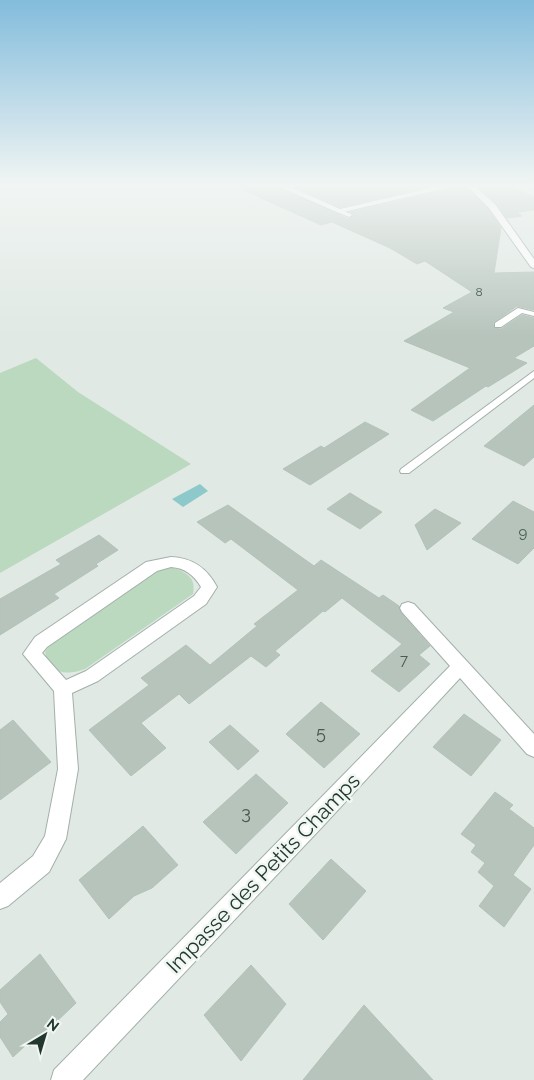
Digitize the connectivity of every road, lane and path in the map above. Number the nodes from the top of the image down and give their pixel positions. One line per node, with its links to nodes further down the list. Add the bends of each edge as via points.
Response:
1 (513, 235): 2 (street)
2 (534, 265)
3 (534, 314): 4 (lane, via 522,310)
4 (498, 325)
5 (534, 374): 6 (lane)
6 (405, 471)
7 (408, 608): 8 (street)
8 (461, 666): 10 (street); 12 (street, Impasse des Petits Champs)
9 (63, 689): 9 (street, via 92,676 200,600 209,587 204,577 184,562 152,566 41,642 32,654); 11 (street, via 68,769 55,839 40,864)
10 (534, 748)
11 (0, 898)
12 (64, 1080)

